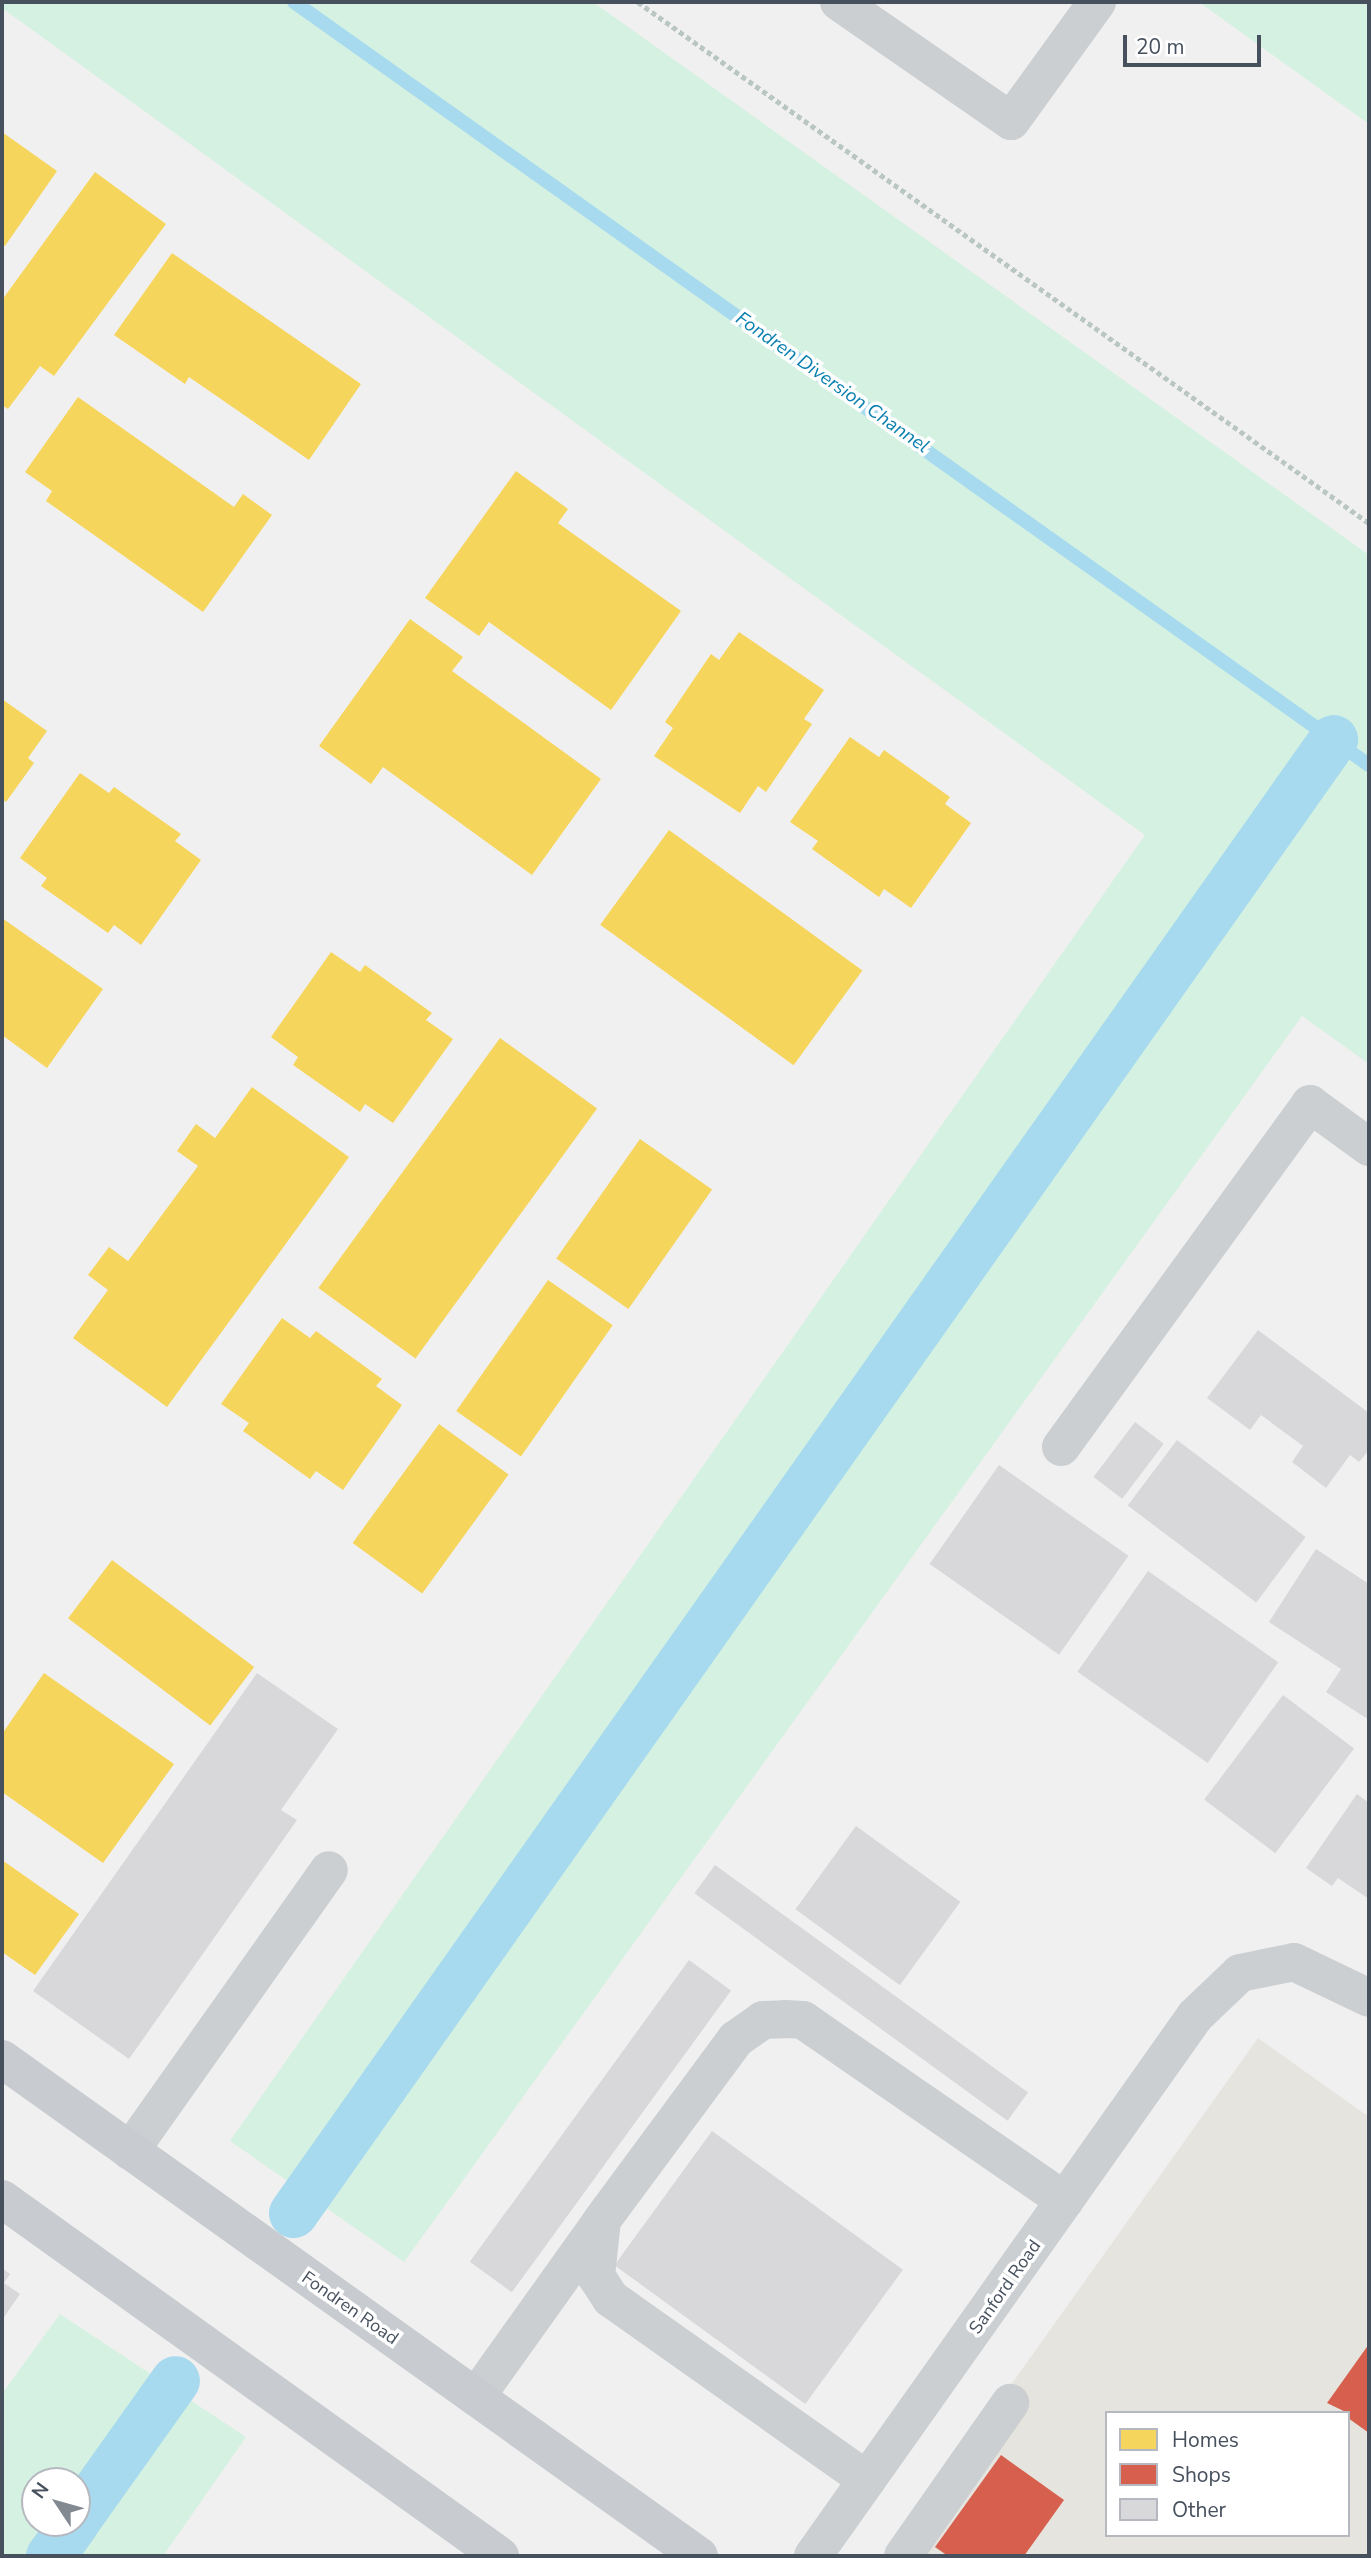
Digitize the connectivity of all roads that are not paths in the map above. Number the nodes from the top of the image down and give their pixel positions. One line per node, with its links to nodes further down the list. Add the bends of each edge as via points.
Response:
1 (839, 2): 2 (street, via 1011,121)
2 (1097, 2)
3 (1369, 1147): 4 (street, via 1310,1104)
4 (1061, 1447)
5 (329, 1870): 8 (street)
6 (1369, 1998): 10 (street, Sanford Road, via 1294,1962 1240,1973 1195,2016)
7 (2, 2059): 8 (main road, Fondren Road)
8 (130, 2151): 12 (main road, Fondren Road)
9 (2, 2199): 15 (main road)
10 (1065, 2201): 11 (street, via 803,2020 786,2019 763,2021 736,2039); 14 (street, Sanford Road)
11 (602, 2220): 12 (street); 14 (street, via 596,2276 611,2300)
12 (476, 2397): 16 (main road, Fondren Road)
13 (1010, 2403): 18 (street)
14 (867, 2480): 17 (street, Sanford Road)
15 (489, 2553)
16 (699, 2556)
17 (813, 2556)
18 (904, 2556)

